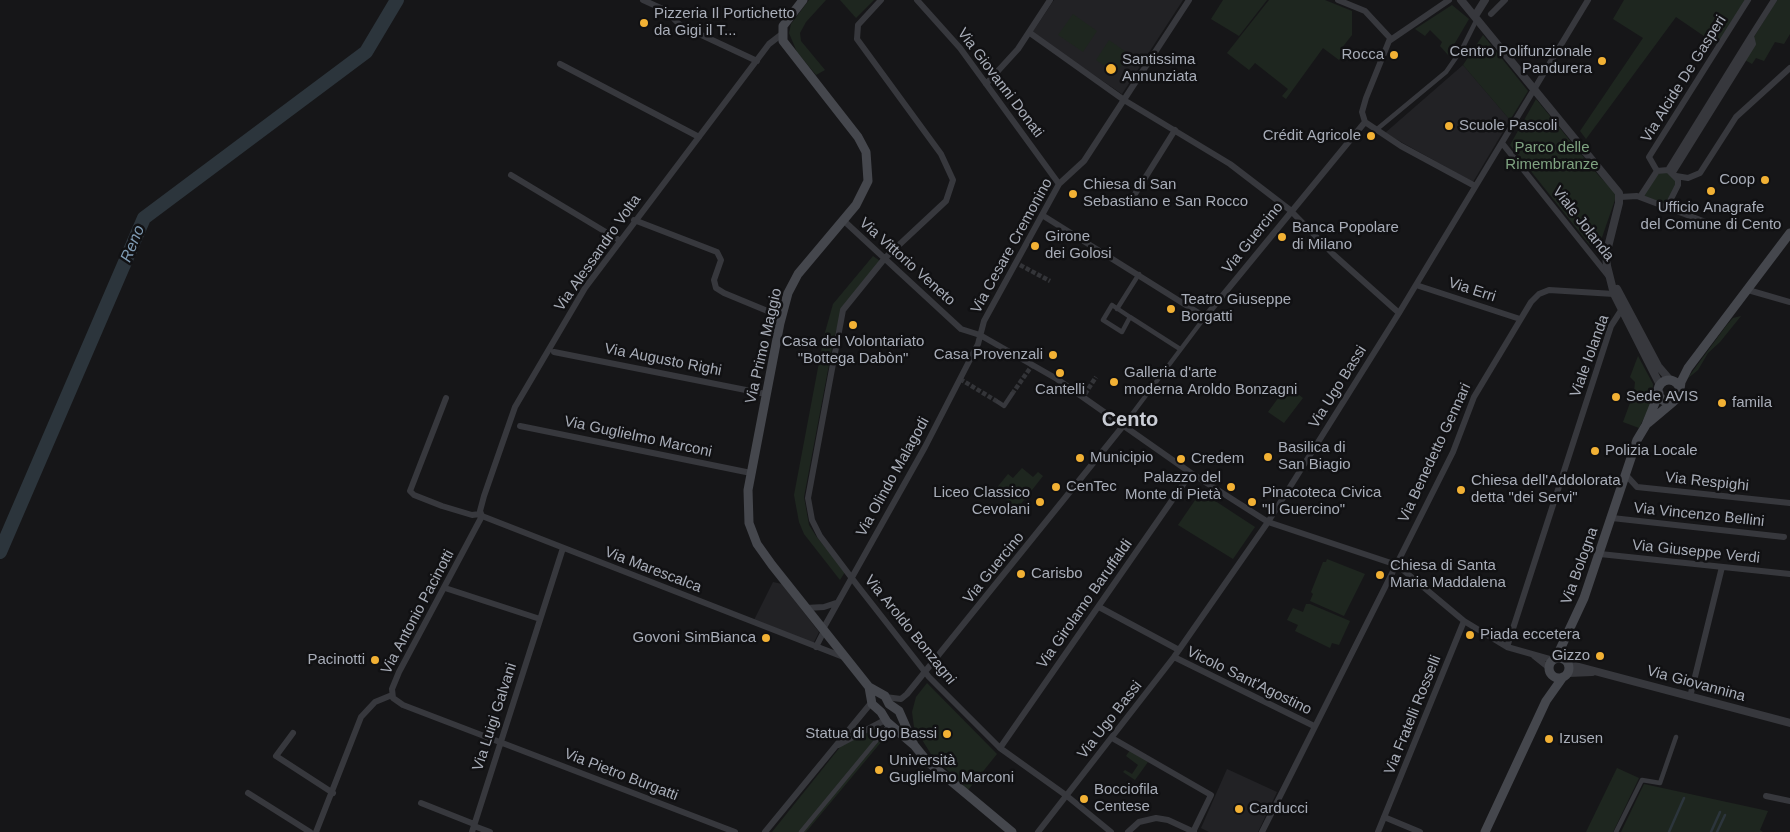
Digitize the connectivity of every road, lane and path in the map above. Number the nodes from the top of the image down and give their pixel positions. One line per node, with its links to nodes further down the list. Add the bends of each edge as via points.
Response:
1 (644, 0): 21 (street, via 664,10 680,25)
2 (803, 0): 19 (main road, via 784,24)
3 (881, 0): 48 (street, Via Aroldo Bonzagni, via 858,25 857,39 941,154 953,180 946,201)
4 (917, 0): 24 (street, Via Giovanni Donati, via 950,36)
5 (1050, 0): 18 (street)
6 (1187, 0): 15 (street); 26 (street, Via Cesare Cremonino)
7 (1338, 0): 20 (street, via 1365,11)
8 (1449, 0): 20 (street)
9 (1485, 0): 17 (street)
10 (1505, 0): 16 (street)
11 (1588, 0): 25 (street, Via Ugo Bassi)
12 (1748, 0): 32 (street, Via Alcide De Gasperi, via 1649,157)
13 (1774, 0): 33 (street, via 1751,36 1753,44)
14 (1464, 1): 17 (street)
15 (1177, 10)
16 (1491, 14)
17 (1476, 18): 25 (street); 29 (street, via 1462,49 1446,72)
18 (1030, 33): 24 (street); 26 (street)
19 (782, 34): 21 (street, Via Alessandro Volta); 44 (main road, Via Primo Maggio, via 790,52 850,125 866,152 866,187)
20 (1391, 39): 27 (street, via 1379,60 1366,98 1362,112)
21 (756, 61): 30 (street, Via Alessandro Volta)
22 (560, 64): 30 (street)
23 (1790, 68): 33 (street, via 1736,117 1700,173 1688,178)
24 (986, 84): 35 (street, Via Giovanni Donati)
25 (1536, 89): 31 (street, Via Ugo Bassi); 37 (street, via 1614,185)
26 (1124, 100): 28 (street); 35 (street, Via Cesare Cremonino, via 1084,161)
27 (1365, 122): 29 (street); 41 (street, Via Guercino)
28 (1175, 130): 39 (street); 41 (street, via 1230,164)
29 (1376, 130): 36 (street)
30 (699, 137): 43 (street, Via Alessandro Volta)
31 (1502, 143): 36 (street, Via Ugo Bassi); 50 (street, Viale Jolanda)
32 (1658, 171): 33 (street, via 1662,169); 38 (street)
33 (1672, 173): 40 (street, via 1678,185)
34 (512, 175): 47 (street)
35 (1059, 184): 42 (street, Via Cesare Cremonino)
36 (1475, 186): 51 (street, Via Ugo Bassi)
37 (1620, 197): 38 (street); 50 (street, Viale Jolanda, via 1606,255)
38 (1640, 197): 40 (street)
39 (1130, 202)
40 (1667, 207): 45 (street)
41 (1290, 210): 57 (street); 60 (street, Via Guercino)
42 (1042, 215): 49 (street); 62 (street, Via Cesare Cremonino, via 984,321)
43 (634, 220): 47 (street, Via Alessandro Volta); 58 (street, via 717,252 721,260 714,280 716,288)
44 (843, 220): 48 (street, Via Vittorio Veneto); 58 (main road, Via Primo Maggio, via 794,280)
45 (1711, 224)
46 (1790, 233): 52 (main road, Via Bologna)
47 (619, 240): 81 (street, Via Alessandro Volta, via 585,288 515,407 484,496)
48 (885, 258): 62 (street, Via Vittorio Veneto, via 961,329); 90 (street, Via Aroldo Bonzagni, via 843,310 808,498 812,520 820,536)
49 (1139, 274): 55 (street); 60 (street)
50 (1611, 279): 53 (street); 66 (street, via 1658,366)
51 (1416, 285): 57 (street, Via Ugo Bassi); 61 (street, Via Erri)
52 (1748, 290): 54 (street); 65 (main road, Via Bologna)
53 (1614, 294): 56 (street); 61 (street, Via Benedetto Gennari, via 1545,290 1535,297)
54 (1790, 302)
55 (1117, 309): 59 (street); 59 (street, via 1112,305 1102,320 1122,332)
56 (1622, 309): 67 (street); 99 (street, Viale Iolanda, via 1611,326)
57 (1399, 313): 83 (street, Via Ugo Bassi)
58 (782, 317): 69 (main road, Via Primo Maggio)
59 (1130, 317): 63 (street)
60 (1205, 317): 63 (street, Via Guercino)
61 (1520, 319): 87 (street, Via Benedetto Gennari, via 1474,397 1453,452)
62 (980, 335): 76 (street, Via Vittorio Veneto, via 1084,396); 90 (street, Via Olindo Malagodi, via 925,447)
63 (1180, 349): 76 (street, Via Guercino)
64 (554, 352): 69 (street, Via Augusto Righi)
65 (1688, 368): 66 (main road, Via Bologna); 68 (main road, Via Bologna)
66 (1671, 381): 67 (main road, Via Bologna); 68 (main road)
67 (1660, 389): 73 (main road, via 1664,401); 74 (main road, Via Bologna)
68 (1680, 389): 73 (main road, Via Bologna, via 1679,397)
69 (766, 394): 77 (main road, Via Primo Maggio)
70 (1012, 394): 72 (street, via 1004,406)
71 (446, 398): 81 (street, via 410,491 414,496 442,506)
72 (998, 402)
73 (1673, 402): 74 (main road, Via Bologna)
74 (1646, 425): 79 (main road, Via Bologna, via 1637,440)
75 (520, 426): 77 (street, Via Guglielmo Marconi)
76 (1123, 426): 78 (street, Via Vittorio Veneto); 104 (street, Via Guercino)
77 (751, 473): 94 (main road, Via Primo Maggio, via 747,504 751,530 766,558)
78 (1191, 473): 83 (street, Via Vittorio Veneto); 93 (street, Via Girolamo Baruffaldi)
79 (1626, 475): 80 (street, Via Respighi, via 1635,486 1657,490); 82 (main road, Via Bologna)
80 (1790, 503)
81 (481, 515): 85 (street, Via Marescalca); 91 (street, Via Antonio Pacinotti)
82 (1612, 518): 84 (street, Via Vincenzo Bellini); 86 (main road, Via Bologna)
83 (1268, 522): 87 (street, Via Vittorio Veneto); 100 (street, Via Ugo Bassi)
84 (1784, 537)
85 (563, 548): 95 (street, Via Luigi Galvani); 98 (street, Via Marescalca)
86 (1600, 554): 88 (street, Via Giuseppe Verdi); 103 (main road, Via Bologna, via 1570,632 1557,652)
87 (1397, 565): 96 (street); 112 (street, Via Benedetto Gennari)
88 (1722, 567): 89 (street, Via Giuseppe Verdi); 106 (street)
89 (1790, 574)
90 (851, 577): 92 (street, Via Olindo Malagodi); 104 (street, Via Aroldo Bonzagni)
91 (445, 588): 95 (street); 105 (street, Via Antonio Pacinotti, via 399,672)
92 (836, 603): 94 (street); 97 (street, Via Olindo Malagodi)
93 (1099, 607): 100 (street); 119 (street, Via Girolamo Baruffaldi)
94 (806, 608): 97 (main road, Via Primo Maggio)
95 (540, 619): 116 (street, Via Luigi Galvani)
96 (1464, 621): 99 (street); 126 (street, Via Fratelli Rosselli)
97 (823, 630): 98 (street); 102 (main road, Via Primo Maggio)
98 (816, 647): 102 (street, Via Marescalca)
99 (1507, 647): 103 (street)
100 (1179, 650): 101 (street, Via Ugo Bassi)
101 (1174, 657): 112 (street, Vicolo Sant'Agostino); 115 (street, Via Ugo Bassi)
102 (846, 658): 107 (main road, Via Primo Maggio)
103 (1559, 667): 106 (street, Via Giovannina, via 1594,672); 142 (main road, Via Bologna)
104 (924, 672): 108 (street, Via Guercino); 119 (street, Via Aroldo Bonzagni)
105 (392, 696): 116 (street, Via Antonio Pacinotti, via 398,702); 120 (street, via 375,702 361,717)
106 (1690, 696): 111 (street, Via Giovannina)
107 (876, 698): 108 (street); 109 (main road); 110 (main road); 118 (street)
108 (901, 699): 109 (street)
109 (899, 714): 110 (main road, via 896,724); 117 (main road)
110 (887, 722): 117 (main road); 118 (street); 133 (street)
111 (1790, 723)
112 (1314, 726): 139 (street, Via Benedetto Gennari)
113 (293, 733): 120 (street, via 276,756)
114 (1676, 737): 143 (street, via 1660,783 1642,780)
115 (1112, 738): 122 (street, Via Ugo Bassi); 138 (street, via 1211,795)
116 (499, 742): 127 (street, Via Luigi Galvani); 131 (street, Via Pietro Burgatti)
117 (914, 745): 134 (main road, via 939,773)
118 (835, 747): 132 (street)
119 (1000, 748): 122 (street, Via Aroldo Bonzagni)
120 (333, 792): 129 (street)
121 (248, 793): 128 (street)
122 (1067, 796): 135 (street, Via Ugo Bassi); 136 (street, Via Aroldo Bonzagni)
123 (1766, 796): 124 (street)
124 (1790, 801)
125 (421, 803): 127 (street)
126 (1384, 817): 140 (street, Via Fratelli Rosselli); 141 (street)
127 (473, 827): 130 (street)
128 (310, 832)
129 (316, 832)
130 (490, 832)
131 (735, 832)
132 (765, 832)
133 (801, 832)
134 (1012, 832)
135 (1038, 832)
136 (1111, 832)
137 (1128, 832): 138 (street, via 1139,822 1156,818)
138 (1194, 832)
139 (1262, 832)
140 (1378, 832)
141 (1420, 832)
142 (1485, 832)
143 (1616, 832)

